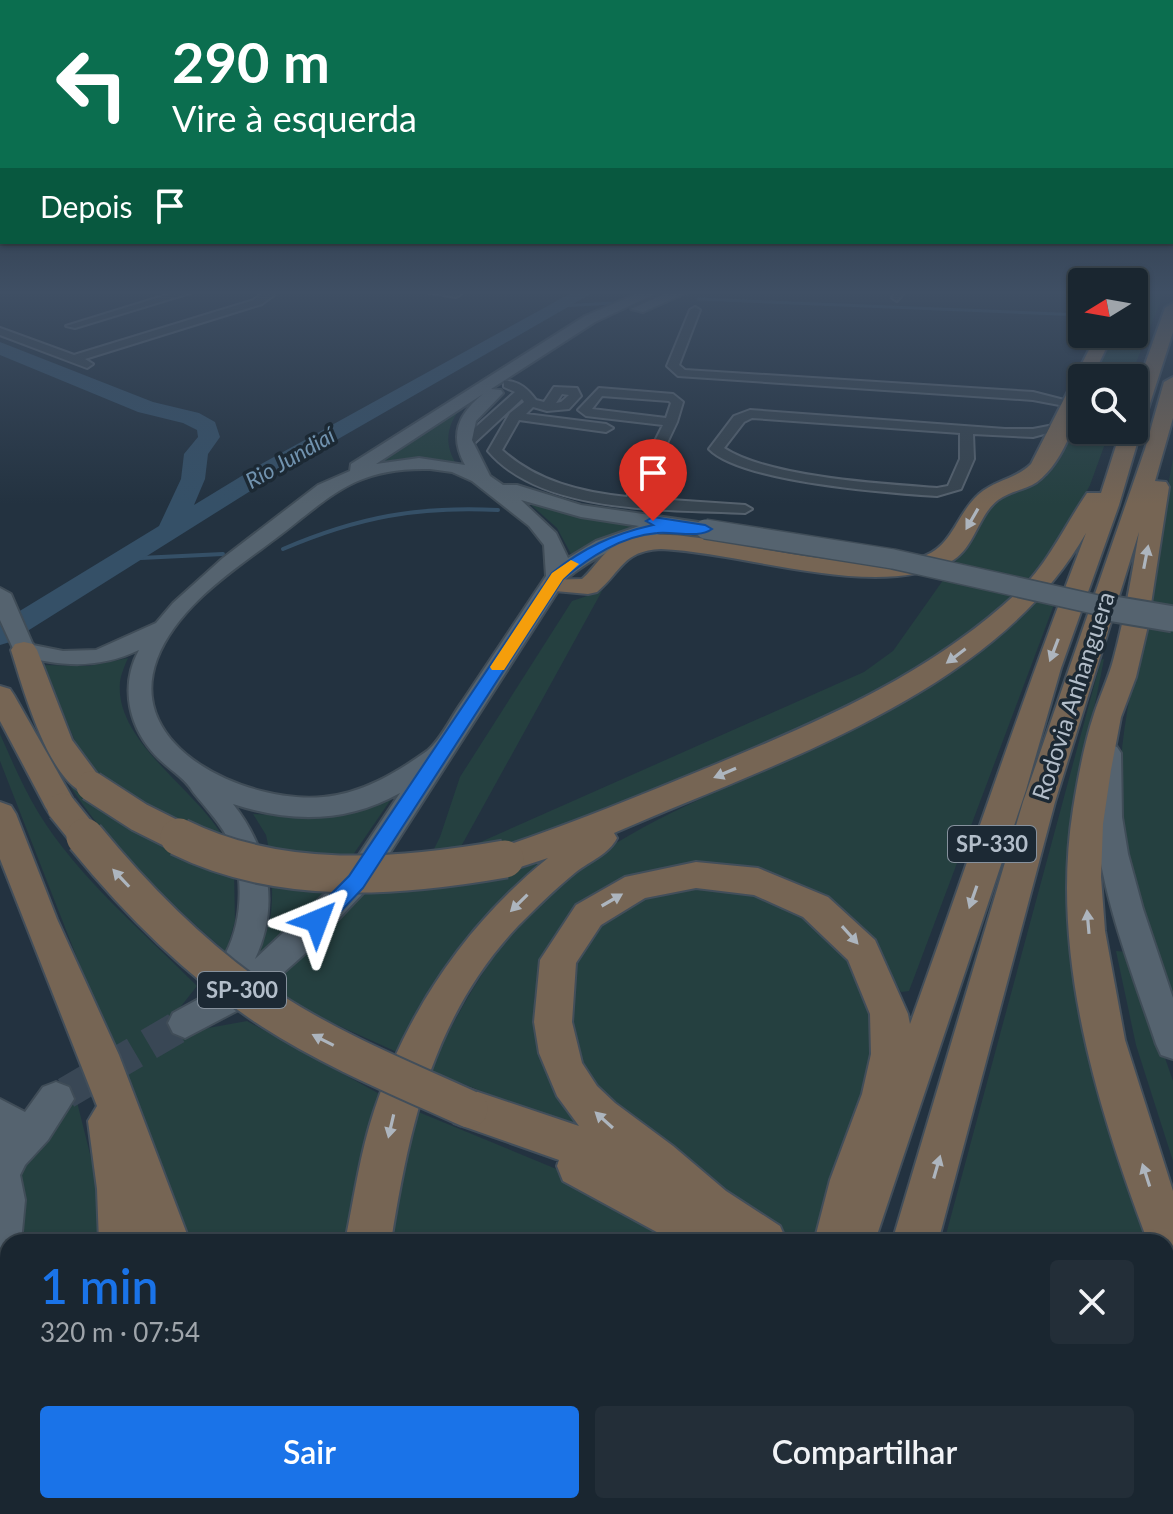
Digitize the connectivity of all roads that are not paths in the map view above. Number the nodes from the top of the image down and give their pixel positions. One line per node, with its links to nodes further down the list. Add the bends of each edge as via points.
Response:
1 (84, 363): 6 (street)
2 (520, 363): 28 (main road)
3 (543, 363): 8 (main road)
4 (674, 363): 11 (street, via 682,373)
5 (1157, 363): 10 (highway, Rodovia Anhanguera / SP-330)
6 (90, 365)
7 (1173, 382): 15 (highway, Rodovia Anhanguera / SP-330)
8 (508, 384): 9 (street); 25 (main road, via 466,420)
9 (527, 397): 12 (street); 14 (street); 25 (street)
10 (1148, 397)
11 (1068, 403)
12 (547, 407)
13 (1068, 408): 17 (highway)
14 (515, 416): 20 (street); 29 (street, via 495,451 507,464 539,482)
15 (1148, 420)
16 (671, 422): 16 (street, via 600,414 584,410 603,391 673,398 677,402); 20 (street)
17 (1059, 428): 19 (street); 26 (highway)
18 (966, 429): 18 (street, via 750,414 739,419 716,449 721,457 787,473 937,492 954,489 959,479 967,459); 19 (street)
19 (1022, 434): 26 (street)
20 (662, 435): 29 (street)
21 (1132, 444): 41 (highway, one-way to 41, via 1050,570 1028,596 962,652 878,705)
22 (1134, 444): 54 (highway, Rodovia Anhanguera / SP-330, one-way to 54, via 1047,668)
23 (1135, 444): 55 (highway, Rodovia Anhanguera / SP-330, one-way to 23)
24 (1141, 444): 38 (highway, one-way to 24, via 1122,676 1159,482)
25 (464, 445): 27 (main road)
26 (1048, 450): 32 (highway, one-way to 32, via 1033,474 989,496 956,546 924,566 881,569 651,543 624,550 588,587)
27 (484, 477): 28 (main road, via 414,464); 31 (main road, via 558,507); 32 (main road, via 553,540 560,560)
28 (337, 481): 35 (main road, via 205,584)
29 (632, 502): 30 (street)
30 (745, 509)
31 (705, 529): 32 (main road, via 657,529 624,536 583,555); 34 (main road, bridge, via 893,559)
32 (555, 581): 39 (main road)
33 (1, 595): 36 (main road)
34 (1173, 619)
35 (162, 628): 36 (main road, via 95,659 59,659); 40 (main road, via 140,674 138,694 150,732)
36 (24, 650): 41 (highway, bridge, via 76,772 128,811 234,860 376,877 462,868 580,834)
37 (0, 695): 47 (highway, SP-300, one-way to 37, bridge, via 306,1032 234,985 163,923 92,847 62,808)
38 (1108, 717): 43 (main road, via 1109,824 1131,917); 56 (highway, one-way to 38, via 1123,1104 1091,956 1087,824)
39 (440, 754): 40 (main road, via 410,778 378,793 312,809 268,806 228,793); 40 (main road, via 356,882 234,996 185,1023 235,967 248,937 253,876 246,846 229,816)
40 (189, 770)
41 (675, 795): 51 (highway, one-way to 51, via 585,847 551,875 518,903 465,968 426,1038 395,1110)
42 (0, 814): 44 (highway)
43 (1173, 1044)
44 (99, 1055): 49 (highway); 50 (highway)
45 (61, 1096): 46 (main road, via 35,1128)
46 (4, 1146): 48 (main road)
47 (718, 1224): 52 (highway); 53 (highway, one-way to 53, via 582,1099 565,1071 551,1009 561,950 577,928 625,892 689,875 744,878 800,896 834,918 877,975 890,1016 891,1055)
48 (2, 1234)
49 (122, 1234)
50 (164, 1234)
51 (370, 1234)
52 (744, 1234)
53 (839, 1234)
54 (856, 1234)
55 (917, 1234)
56 (1168, 1234)

